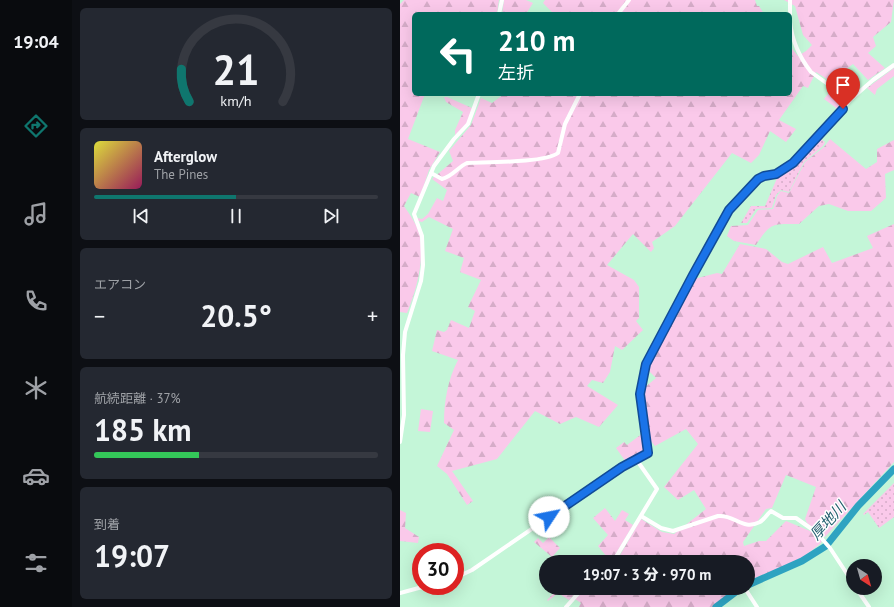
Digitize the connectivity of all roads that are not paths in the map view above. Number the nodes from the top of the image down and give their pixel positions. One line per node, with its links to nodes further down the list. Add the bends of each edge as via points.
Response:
1 (502, 0): 4 (street)
2 (628, 0): 5 (street)
3 (790, 0): 6 (street)
4 (499, 12)
5 (619, 12)
6 (790, 12)
7 (792, 29): 11 (street, via 798,51 806,66)
8 (894, 65): 11 (street)
9 (478, 96): 12 (street, via 468,124)
10 (579, 96): 12 (street, via 565,124 558,153 554,157 467,163 442,179)
11 (850, 100): 16 (street, via 801,157 776,174 758,179 729,210 646,364 640,394 648,453)
12 (430, 173): 14 (street, via 414,214 422,236 423,266)
13 (400, 331): 14 (street)
14 (406, 332): 15 (street, via 403,355 404,415)
15 (400, 442)
16 (636, 459): 17 (street, via 657,488); 20 (street)
17 (641, 516): 18 (street); 19 (street, via 661,528 673,531 726,515 750,526 760,522 771,511 783,518 796,518 824,539)
18 (617, 555)
19 (846, 572)
20 (464, 574)
21 (412, 590): 22 (street)
22 (400, 593)
23 (577, 595): 26 (street)
24 (749, 595): 27 (street)
25 (861, 595): 28 (street)
26 (566, 607)
27 (757, 607)
28 (869, 607)

